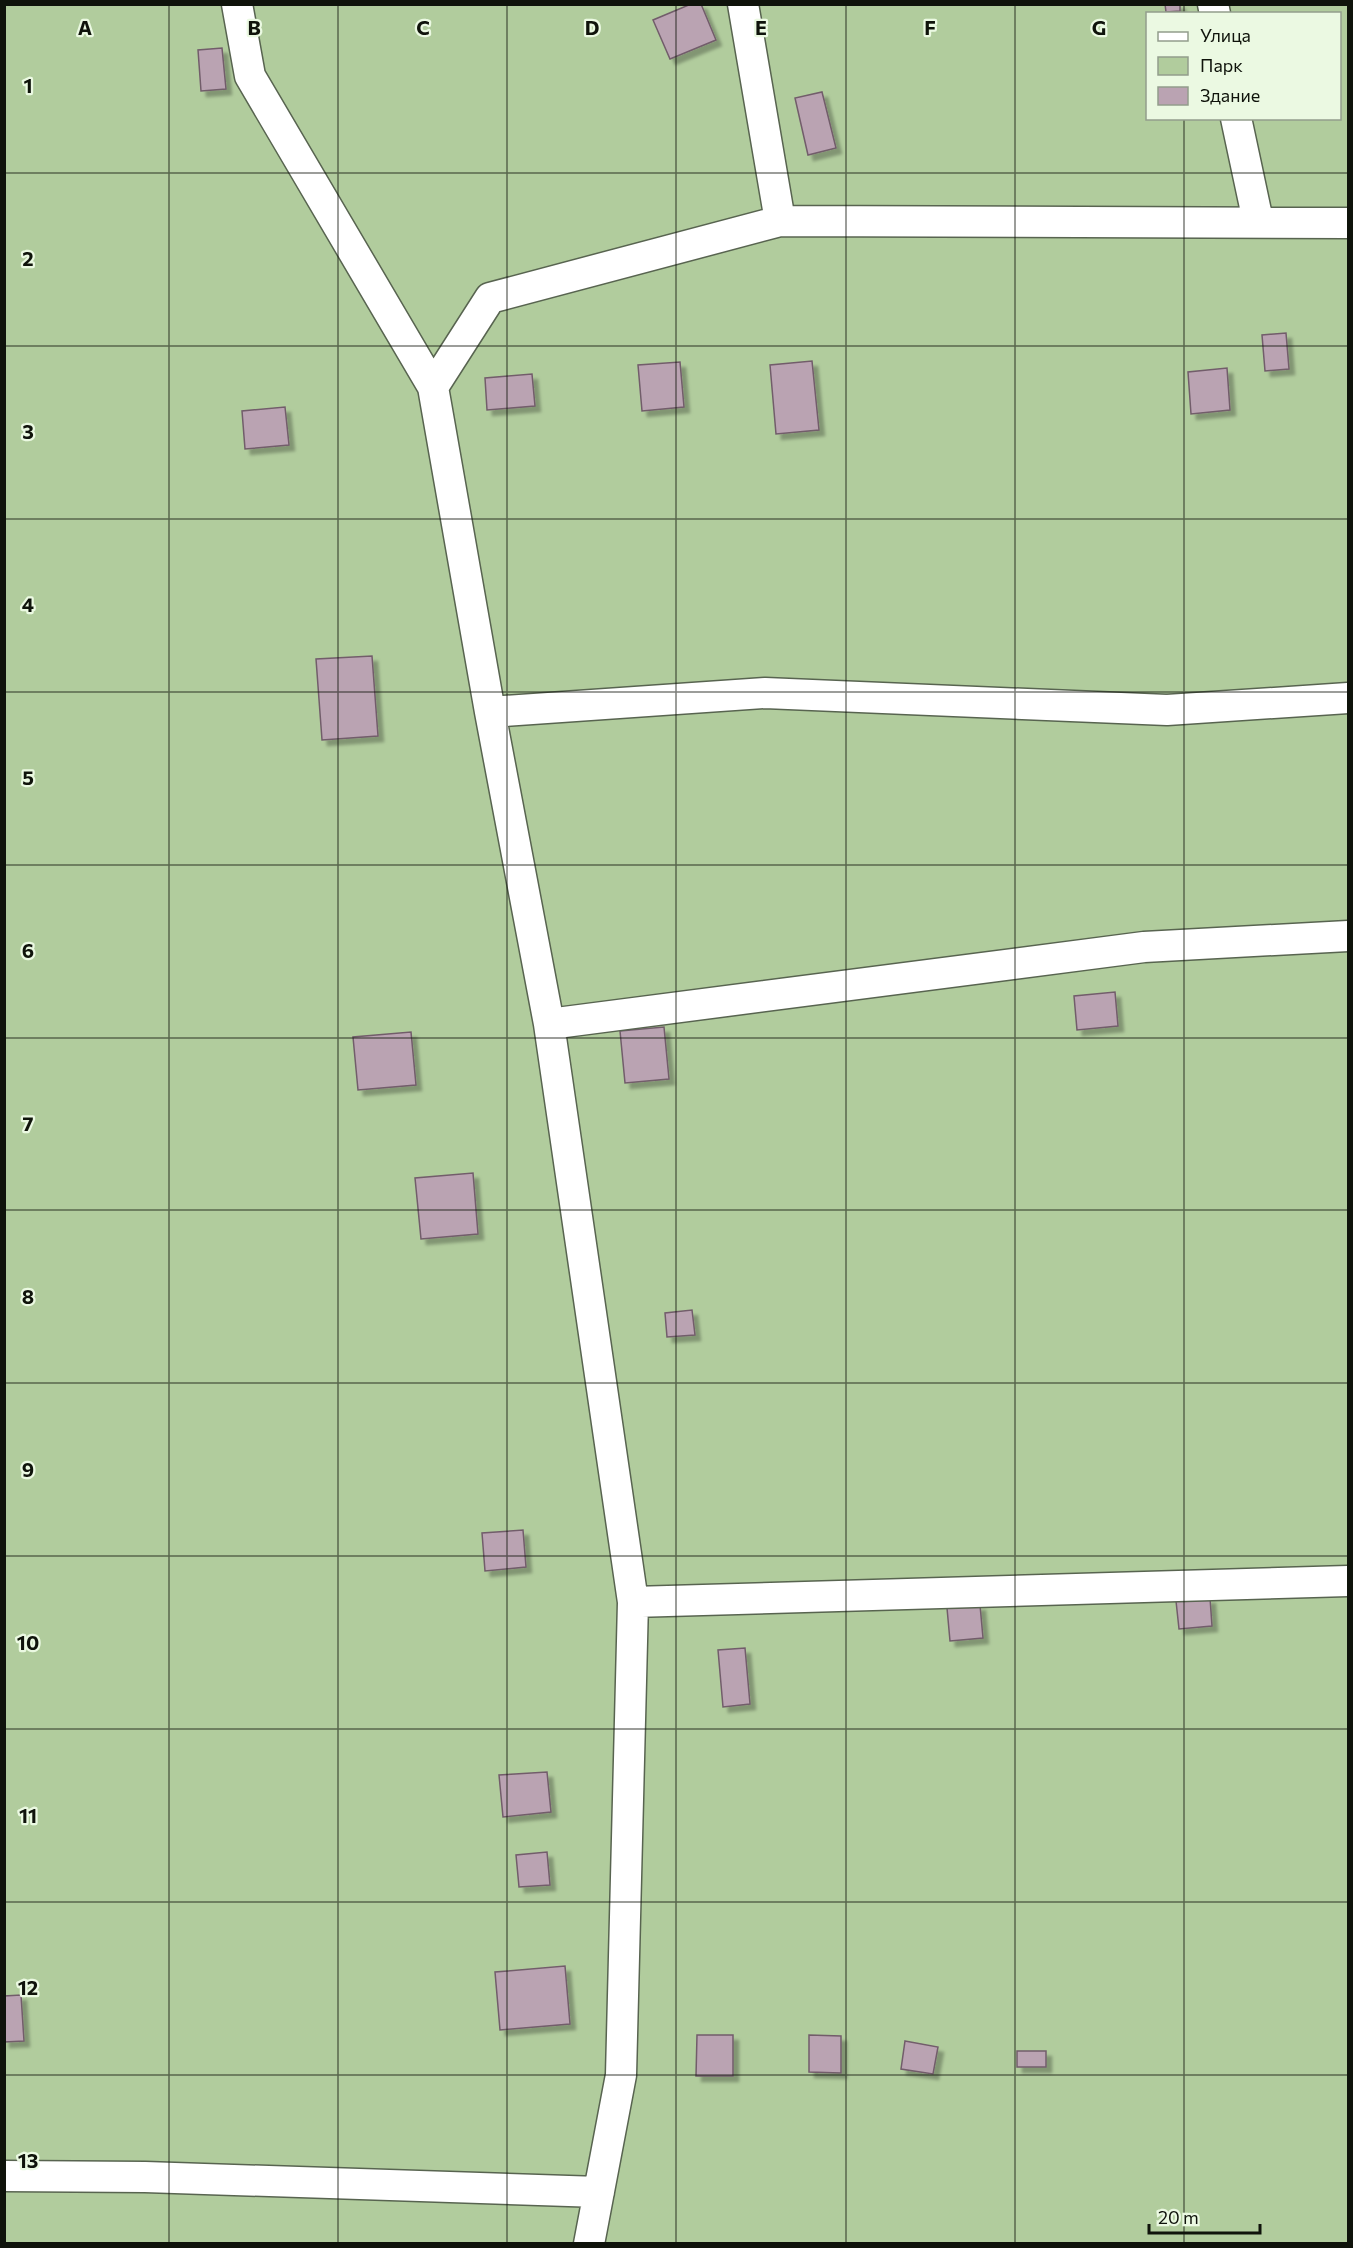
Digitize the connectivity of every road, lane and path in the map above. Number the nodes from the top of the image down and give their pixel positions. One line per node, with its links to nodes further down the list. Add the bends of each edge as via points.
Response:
1 (237, 4): 7 (street, via 250,76)
2 (743, 4): 4 (street)
3 (1236, 120): 5 (street)
4 (780, 221): 5 (street); 7 (street, via 490,298)
5 (1258, 221): 6 (street)
6 (1348, 222)
7 (433, 387): 9 (street)
8 (1348, 698): 9 (street, via 1167,710 765,693)
9 (490, 712): 11 (street)
10 (1348, 936): 11 (street, via 1144,947)
11 (549, 1024): 13 (street)
12 (1348, 1581): 13 (street)
13 (633, 1602): 15 (street, via 621,2075)
14 (4, 2176): 15 (street)
15 (599, 2192): 16 (street)
16 (589, 2244)

